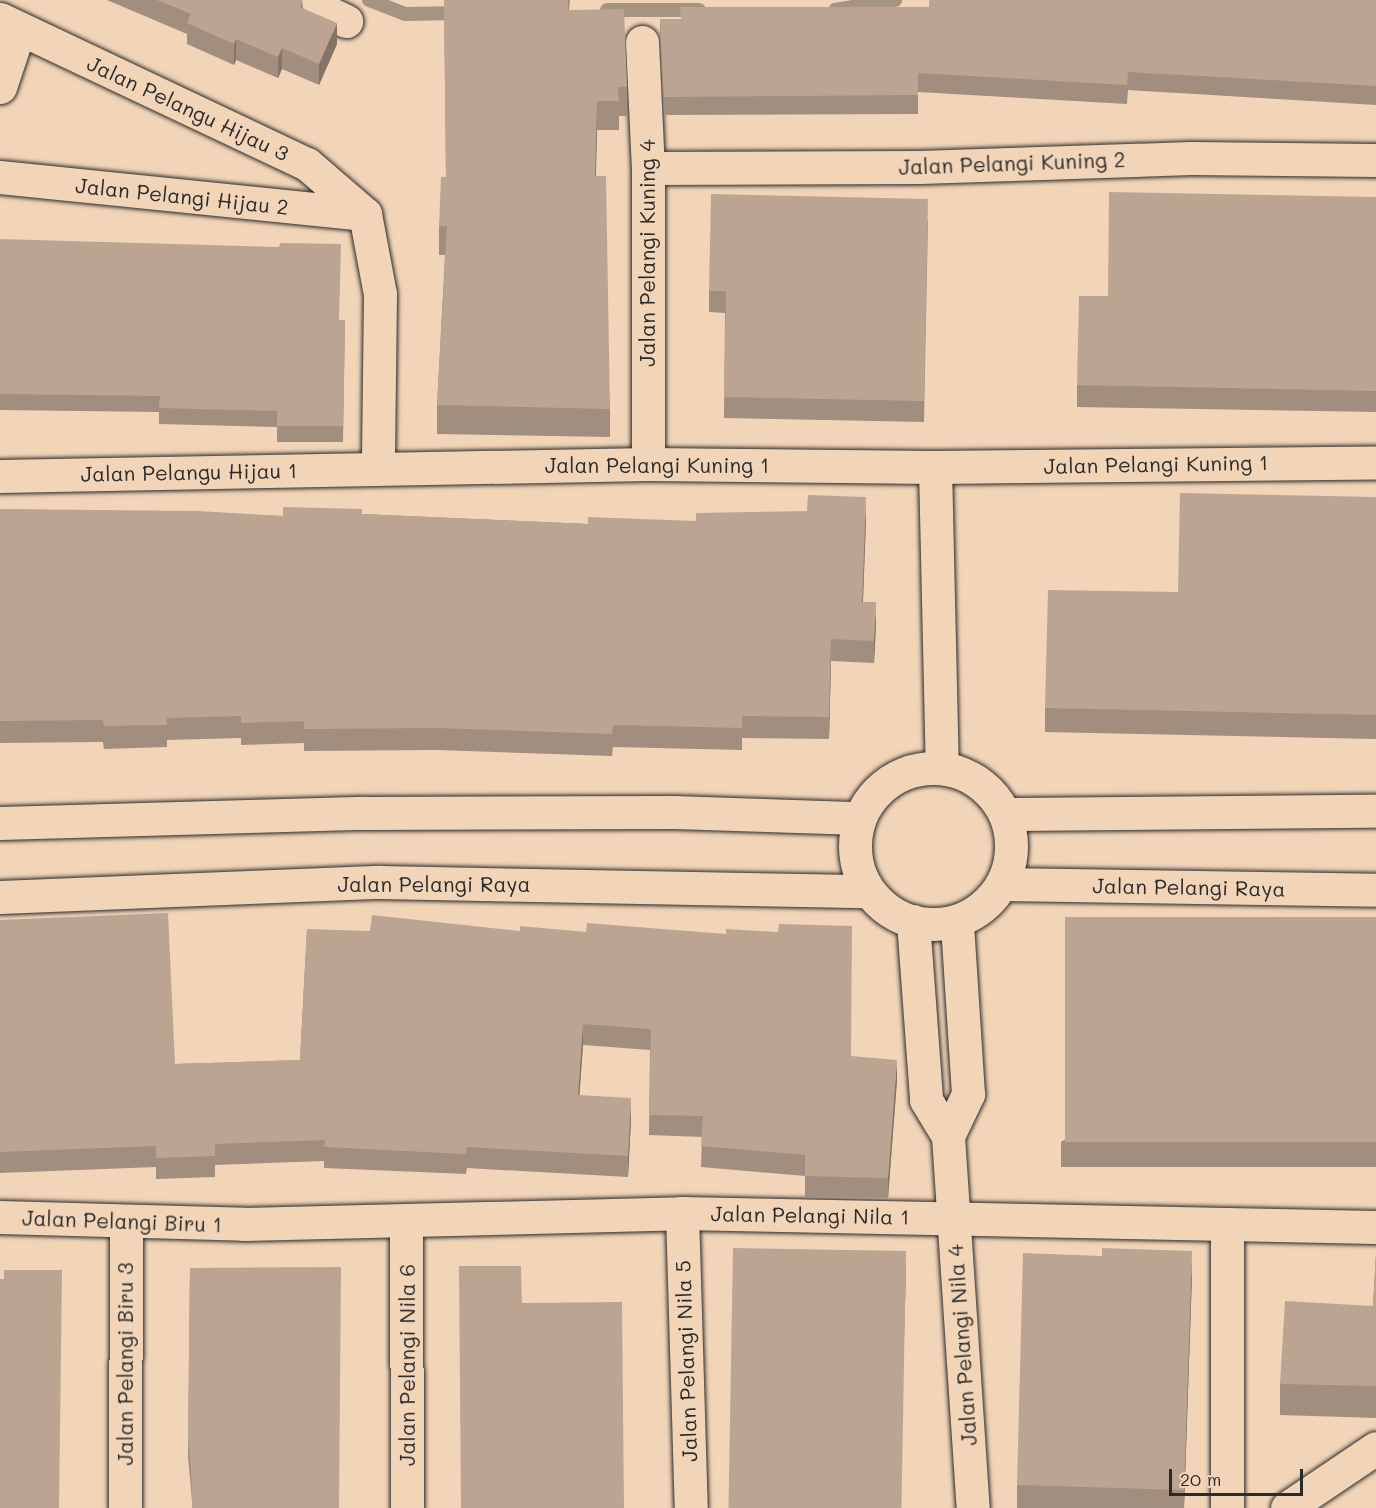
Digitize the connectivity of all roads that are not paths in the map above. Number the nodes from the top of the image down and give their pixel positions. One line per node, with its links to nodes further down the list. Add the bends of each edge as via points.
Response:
1 (302, 0): 2 (street)
2 (346, 21)
3 (10, 25): 5 (street); 9 (street, Jalan Pelangu Hijau 3, via 307,164)
4 (642, 42): 7 (street, Jalan Pelangi Kuning 4)
5 (0, 87)
6 (1376, 160): 7 (street, Jalan Pelangi Kuning 2, via 1191,158 920,167)
7 (648, 168): 11 (street, Jalan Pelangi Kuning 4)
8 (0, 177): 9 (street, Jalan Pelangi Hijau 2)
9 (365, 214): 12 (street, via 380,294)
10 (1376, 462): 13 (street, Jalan Pelangi Kuning 1)
11 (648, 464): 12 (street, Jalan Pelangi Kuning 1); 13 (street, Jalan Pelangi Kuning 1)
12 (378, 467): 14 (street, Jalan Pelangu Hijau 1)
13 (935, 467): 15 (street)
14 (0, 476)
15 (942, 767): 17 (street, via 968,775 989,791); 18 (street, via 916,769 892,779 872,796)
16 (1376, 811): 17 (street)
17 (1005, 814): 20 (street, via 1011,837 1010,861)
18 (859, 818): 19 (street, via 674,812 364,813); 22 (street, via 854,842 857,868)
19 (0, 823)
20 (1003, 884): 21 (street, Jalan Pelangi Raya); 25 (street, via 984,908)
21 (1376, 890)
22 (867, 891): 23 (street, Jalan Pelangi Raya, via 380,882); 24 (street, via 894,915)
23 (0, 897)
24 (913, 921): 25 (street, via 927,926); 26 (street, via 926,1100)
25 (957, 922): 26 (street, via 968,1094)
26 (948, 1136): 29 (street, Jalan Pelangi Nila 4)
27 (682, 1213): 29 (street, Jalan Pelangi Nila 1); 31 (street, Jalan Pelangi Nila 1); 38 (street, Jalan Pelangi Nila 5)
28 (0, 1217): 30 (street, Jalan Pelangi Biru 1)
29 (954, 1217): 33 (street, Jalan Pelangi Nila 1); 39 (street, Jalan Pelangi Nila 4)
30 (126, 1221): 32 (street, Jalan Pelangi Biru 1); 36 (street, Jalan Pelangi Biru 3)
31 (406, 1223): 32 (street, Jalan Pelangi Nila 1); 37 (street, Jalan Pelangi Nila 6)
32 (244, 1224)
33 (1227, 1224): 34 (street, Jalan Pelangi Nila 1); 40 (street)
34 (1376, 1227)
35 (1376, 1448): 41 (street)
36 (125, 1508)
37 (407, 1508)
38 (691, 1508)
39 (973, 1508)
40 (1227, 1508)
41 (1287, 1508)

